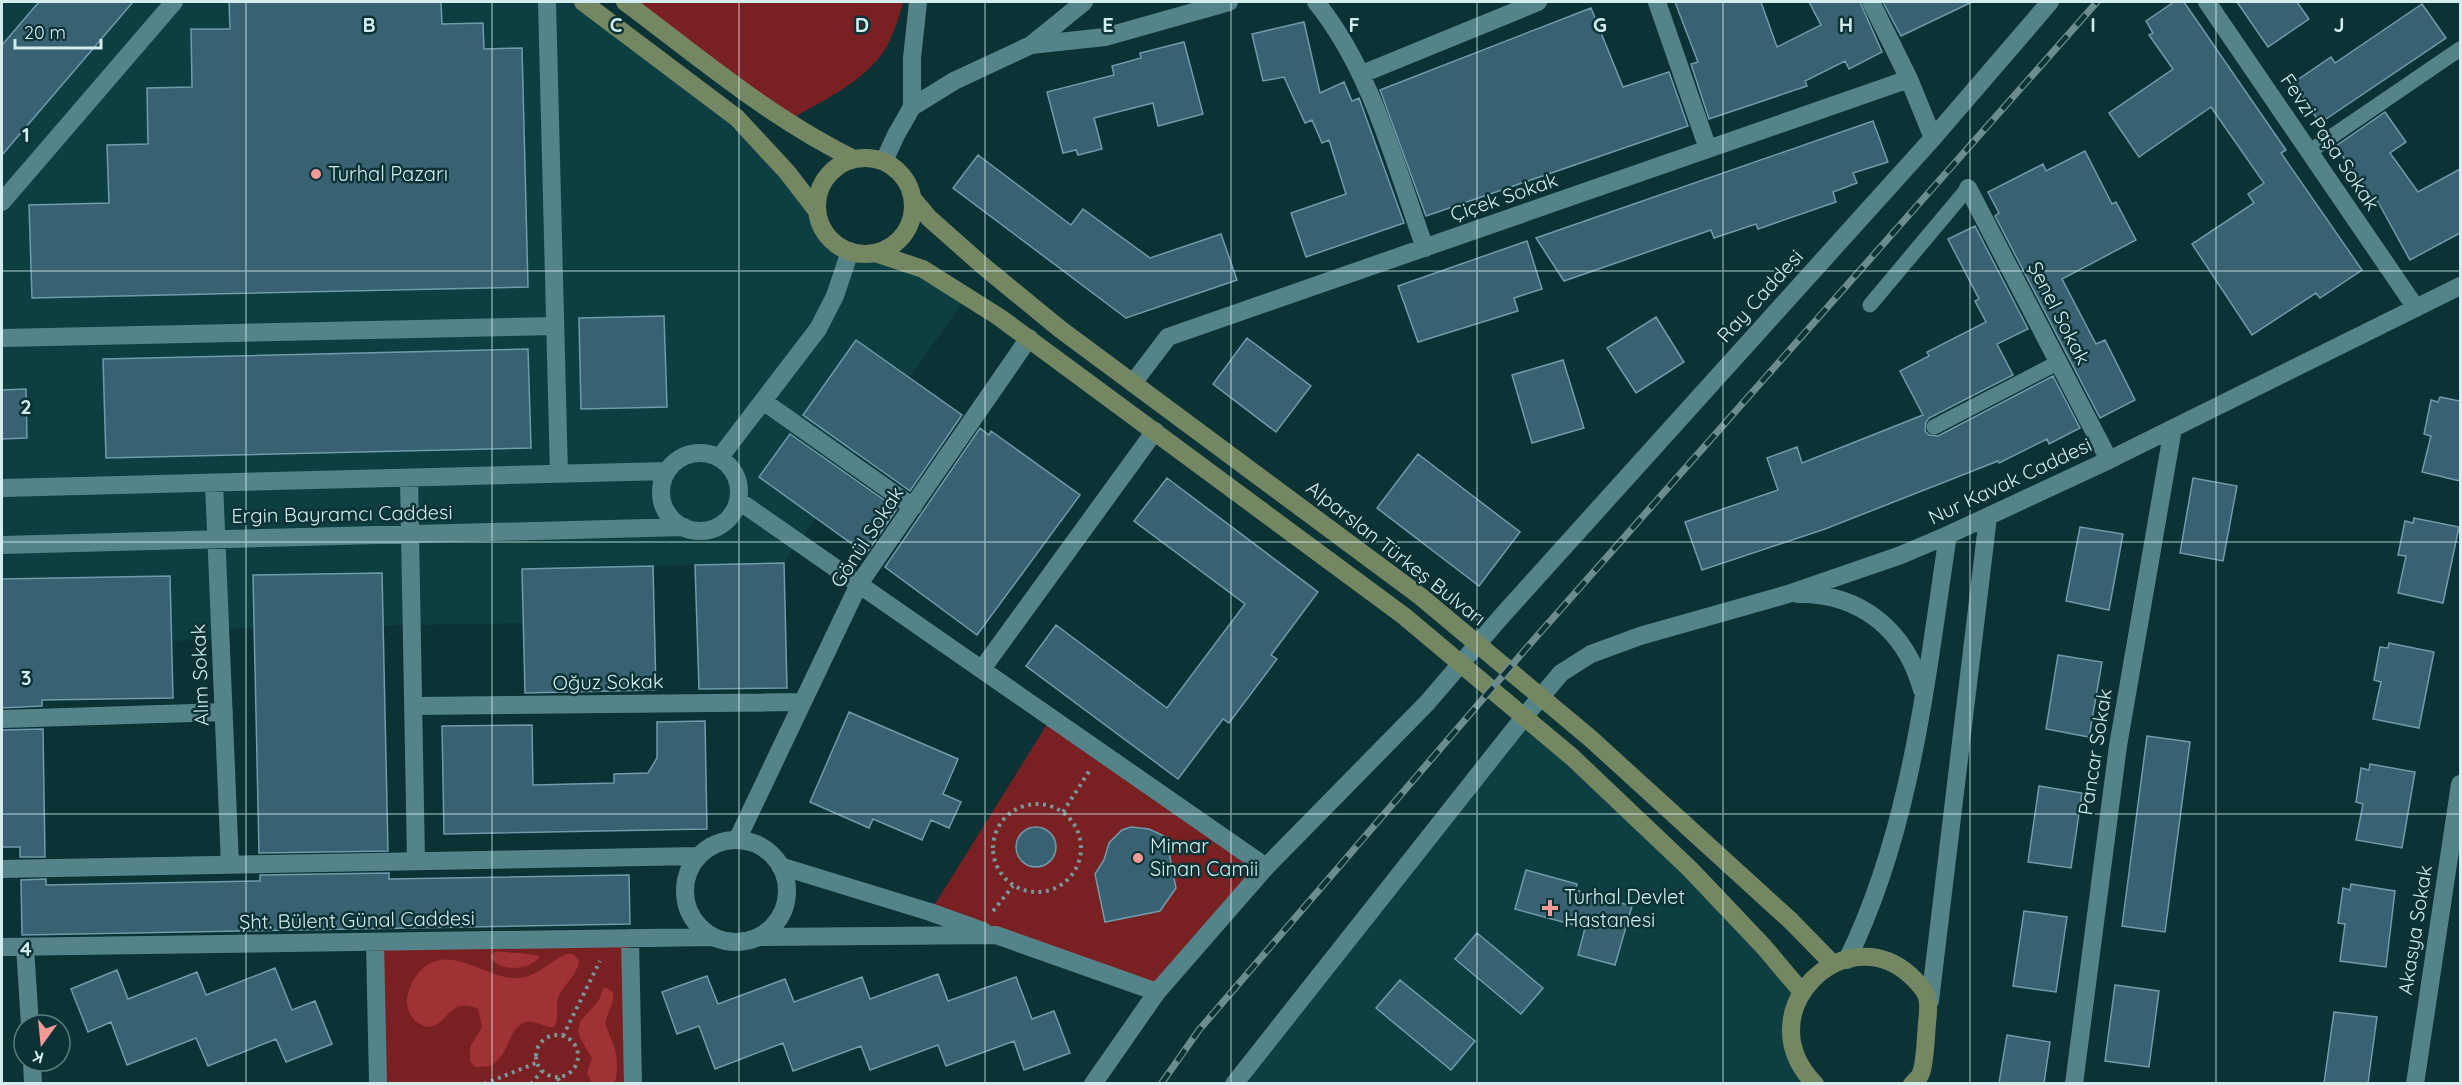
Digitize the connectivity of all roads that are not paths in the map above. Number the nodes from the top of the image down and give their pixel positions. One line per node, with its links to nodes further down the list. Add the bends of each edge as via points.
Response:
1 (174, 2): 26 (street)
2 (547, 2): 34 (street)
3 (583, 2): 27 (street, via 737,118)
4 (625, 2): 22 (street, via 753,98)
5 (918, 2): 18 (street)
6 (1084, 2): 14 (street)
7 (1229, 2): 14 (street, via 1105,38)
8 (1316, 2): 16 (street)
9 (1538, 2): 16 (street)
10 (1656, 2): 20 (street)
11 (1871, 2): 17 (street)
12 (2050, 2): 19 (street, Ray Caddesi)
13 (2207, 2): 21 (street, Fevzi Paşa Sokak)
14 (1031, 45): 18 (street, via 954,81)
15 (2460, 49): 21 (lane)
16 (1362, 74): 28 (street)
17 (1909, 80): 19 (street); 20 (street, Çiçek Sokak)
18 (912, 107): 23 (street)
19 (1933, 138): 73 (street, Ray Caddesi, via 1426,703)
20 (1708, 149): 28 (street, Çiçek Sokak)
21 (2309, 152): 33 (street, Fevzi Paşa Sokak)
22 (854, 159): 23 (street); 27 (street, via 836,167 824,180)
23 (884, 161): 25 (street, via 903,176)
24 (1968, 188): 32 (lane); 37 (street, Şenel Sokak)
25 (913, 199): 30 (street, via 910,223 902,237); 38 (street, Alparslan Türkeş Bulvarı, via 942,230 1017,294)
26 (2, 202)
27 (817, 211): 29 (street, via 828,236)
28 (1425, 248): 38 (street, Çiçek Sokak, via 1168,337)
29 (850, 251): 30 (street); 39 (street, via 835,296 818,328)
30 (875, 253): 36 (street, via 923,269)
31 (2460, 286): 33 (street, Nur Kavak Caddesi)
32 (1870, 305)
33 (2416, 308): 41 (street, Nur Kavak Caddesi)
34 (555, 326): 35 (street); 46 (street)
35 (2, 338)
36 (1029, 338): 42 (street); 51 (street, Gönül Sokak)
37 (2059, 362): 40 (lane); 44 (street, Şenel Sokak)
38 (1133, 383): 82 (street, Alparslan Türkeş Bulvarı, via 1420,596 1590,738)
39 (763, 401): 43 (street); 51 (street)
40 (1934, 428)
41 (2173, 428): 44 (street, Nur Kavak Caddesi); 93 (street, Pancar Sokak, via 2118,746)
42 (1155, 431): 60 (street); 65 (street, via 1404,616)
43 (720, 457): 45 (street, via 691,454 674,462); 50 (street, via 735,473)
44 (2109, 460): 52 (street, Nur Kavak Caddesi)
45 (667, 471): 46 (street, Ergin Bayramcı Caddesi); 53 (street, via 661,487 663,503 669,516)
46 (559, 474): 47 (street, Ergin Bayramcı Caddesi)
47 (409, 478): 48 (street, Ergin Bayramcı Caddesi); 54 (street)
48 (214, 483): 49 (street, Ergin Bayramcı Caddesi); 56 (street, Alım Sokak)
49 (2, 488)
50 (739, 501): 53 (street, via 733,514 719,527 698,531); 58 (street)
51 (912, 507): 58 (street, Gönül Sokak)
52 (1988, 517): 55 (street, Nur Kavak Caddesi); 85 (street)
53 (684, 527): 54 (street, Ergin Bayramcı Caddesi)
54 (410, 535): 56 (street, Ergin Bayramcı Caddesi); 63 (street)
55 (1948, 535): 59 (street, Nur Kavak Caddesi); 61 (street)
56 (217, 539): 57 (street, Ergin Bayramcı Caddesi); 64 (street, Alım Sokak)
57 (2, 545)
58 (859, 584): 60 (street); 62 (street, Gönül Sokak)
59 (1788, 594): 61 (street, via 1840,599 1886,626 1904,646); 65 (street, Nur Kavak Caddesi, via 1592,654 1561,674)
60 (982, 669): 73 (street)
61 (1923, 696): 82 (street, via 1894,837 1867,918)
62 (803, 702): 63 (street, Oğuz Sokak); 68 (street, Gönül Sokak)
63 (413, 706): 70 (street)
64 (224, 712): 66 (street); 71 (street, Alım Sokak)
65 (1524, 717): 84 (street, via 1690,869); 91 (street, Nur Kavak Caddesi)
66 (2, 719)
67 (2460, 784): 94 (street, Akasya Sokak)
68 (737, 840): 69 (street, via 716,844); 72 (street, via 758,844)
69 (699, 856): 70 (street); 76 (street, via 685,884 687,905 697,924)
70 (416, 861): 71 (street)
71 (230, 865): 74 (street)
72 (780, 866): 75 (street); 77 (street, via 787,885 785,906 775,924)
73 (1266, 867): 83 (street, Ray Caddesi)
74 (2, 869)
75 (988, 933): 77 (street); 83 (street)
76 (714, 937): 77 (street, via 732,942); 78 (street, Şht. Bülent Günal Caddesi)
77 (759, 937)
78 (621, 938): 79 (street, Şht. Bülent Günal Caddesi); 89 (street)
79 (375, 942): 81 (street, Şht. Bülent Günal Caddesi); 88 (street)
80 (2, 947): 81 (street, Şht. Bülent Günal Caddesi)
81 (25, 947): 86 (street)
82 (1840, 962): 84 (street, via 1810,981); 85 (street, via 1872,959 1896,966 1916,980)
83 (1157, 992): 90 (street, Ray Caddesi)
84 (1802, 992): 92 (street, via 1792,1019 1793,1047 1801,1066)
85 (1930, 1001): 87 (street)
86 (29, 1013)
87 (1918, 1080)
88 (378, 1083)
89 (633, 1083)
90 (1093, 1083)
91 (1234, 1083)
92 (1815, 1083)
93 (2074, 1083)
94 (2415, 1083)

